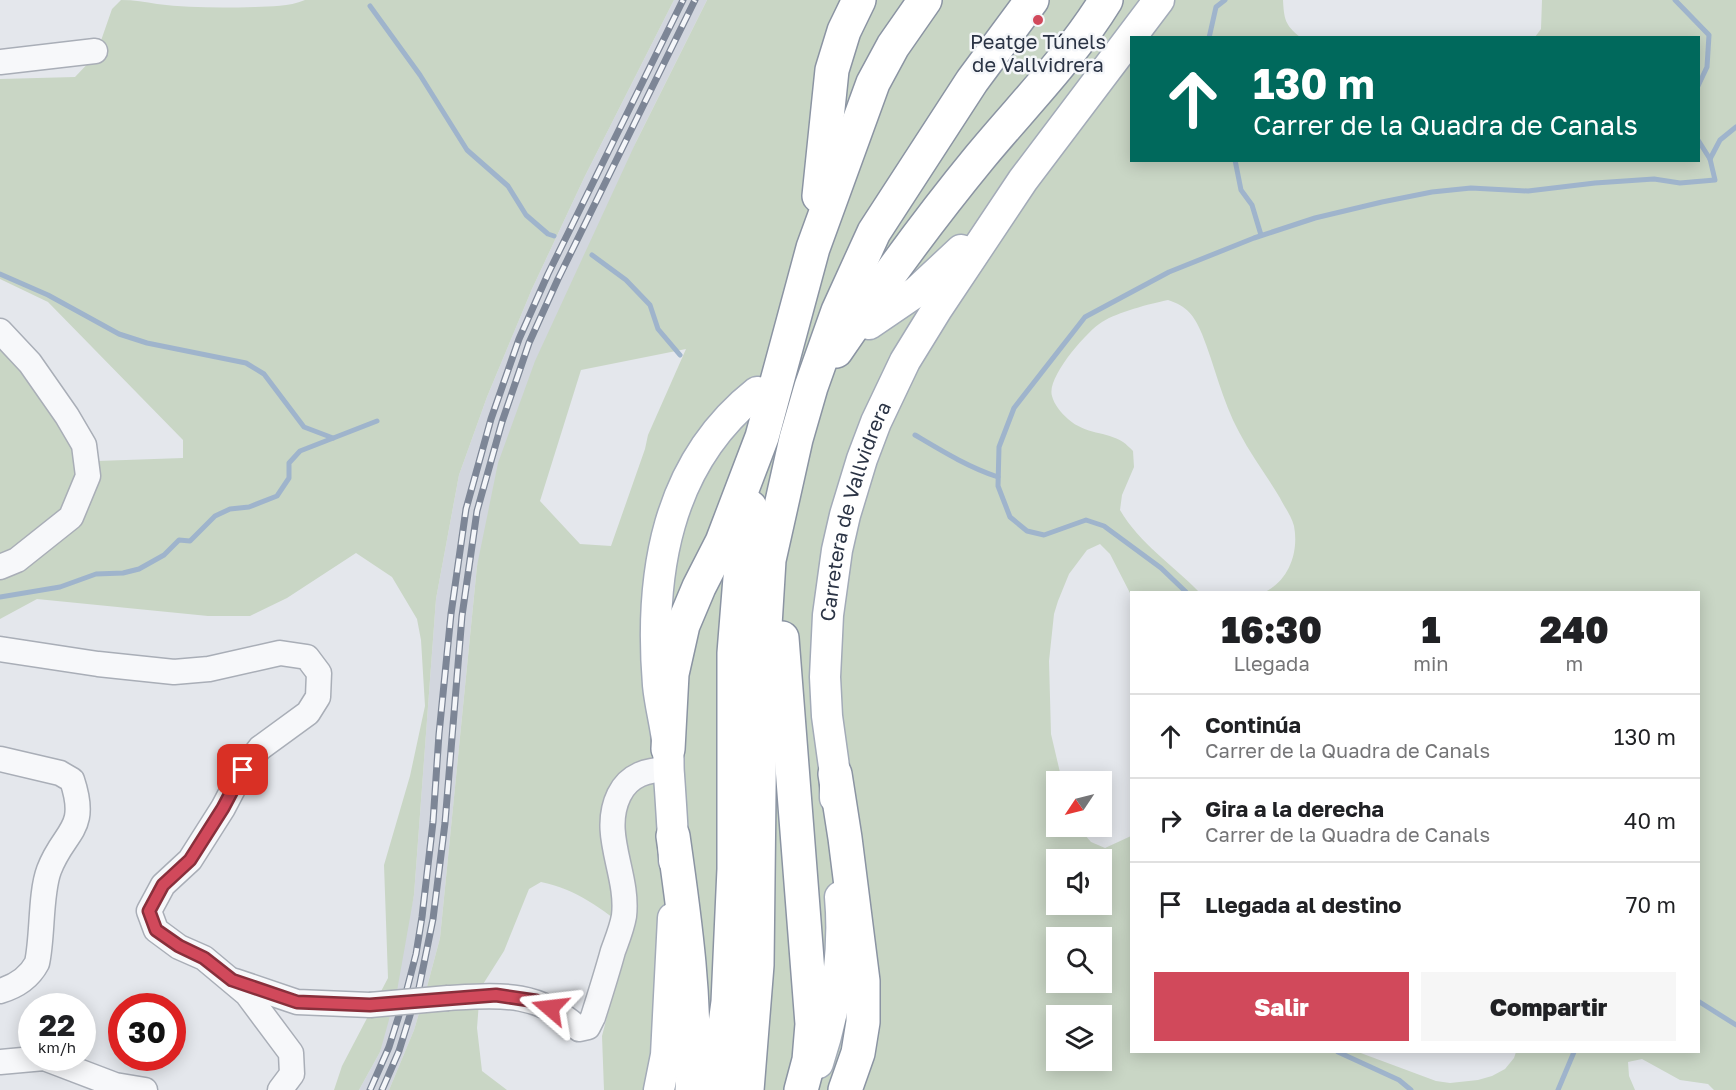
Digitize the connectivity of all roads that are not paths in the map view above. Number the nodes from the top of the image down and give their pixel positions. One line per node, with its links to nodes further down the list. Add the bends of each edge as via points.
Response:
1 (859, 0): 11 (highway, via 832,70)
2 (925, 0): 11 (highway, via 873,83)
3 (1032, 0): 13 (highway, via 972,81 874,232 838,311)
4 (1106, 0): 13 (highway, via 1075,44 918,235)
5 (1159, 0): 6 (main road)
6 (1132, 36)
7 (1130, 38): 10 (main road)
8 (95, 51): 9 (street)
9 (0, 62)
10 (1023, 180): 15 (main road, Carretera de Vallvidrera, via 914,346); 15 (main road, via 946,265 916,292 869,324 888,337 896,353)
11 (813, 249): 16 (highway)
12 (0, 331): 18 (street, via 30,363 67,416 84,445 88,476 71,517 17,560)
13 (811, 387): 17 (highway)
14 (757, 392): 21 (main road, via 717,431 695,465 664,545 655,627)
15 (876, 422): 22 (main road, Carretera de Vallvidrera, via 845,515 828,615 825,677)
16 (762, 437): 21 (highway, via 729,526 679,638 672,674); 31 (highway, via 747,525 734,653 734,869 728,1002)
17 (796, 439): 32 (highway, via 769,560 760,707 757,965); 33 (highway, via 780,599 811,1012 809,1060)
18 (0, 567)
19 (0, 649): 24 (street, via 174,672 210,669 280,653 307,657 319,673 318,697 308,713 260,748 190,860 163,885 149,911 156,930)
20 (0, 759): 25 (street, via 60,773 72,780 79,798 78,820 49,870 37,963 30,975)
21 (668, 759): 23 (main road); 24 (street, bridge, via 631,778 612,809 624,917 588,1027 579,1029 564,1015 536,1001 496,995 370,1005 297,1002)
22 (835, 774): 34 (main road, Carretera de Vallvidrera, via 839,959 828,1030); 35 (highway, via 863,981 858,1053)
23 (673, 836): 29 (main road, via 671,982 666,1055); 30 (highway, via 687,948 694,1060)
24 (232, 980): 28 (street, via 291,1053 292,1074)
25 (0, 991)
26 (0, 1062): 27 (street, via 44,1058 115,1085)
27 (145, 1090)
28 (280, 1090)
29 (659, 1090)
30 (692, 1090)
31 (716, 1090)
32 (747, 1090)
33 (801, 1090)
34 (806, 1090)
35 (845, 1090)

